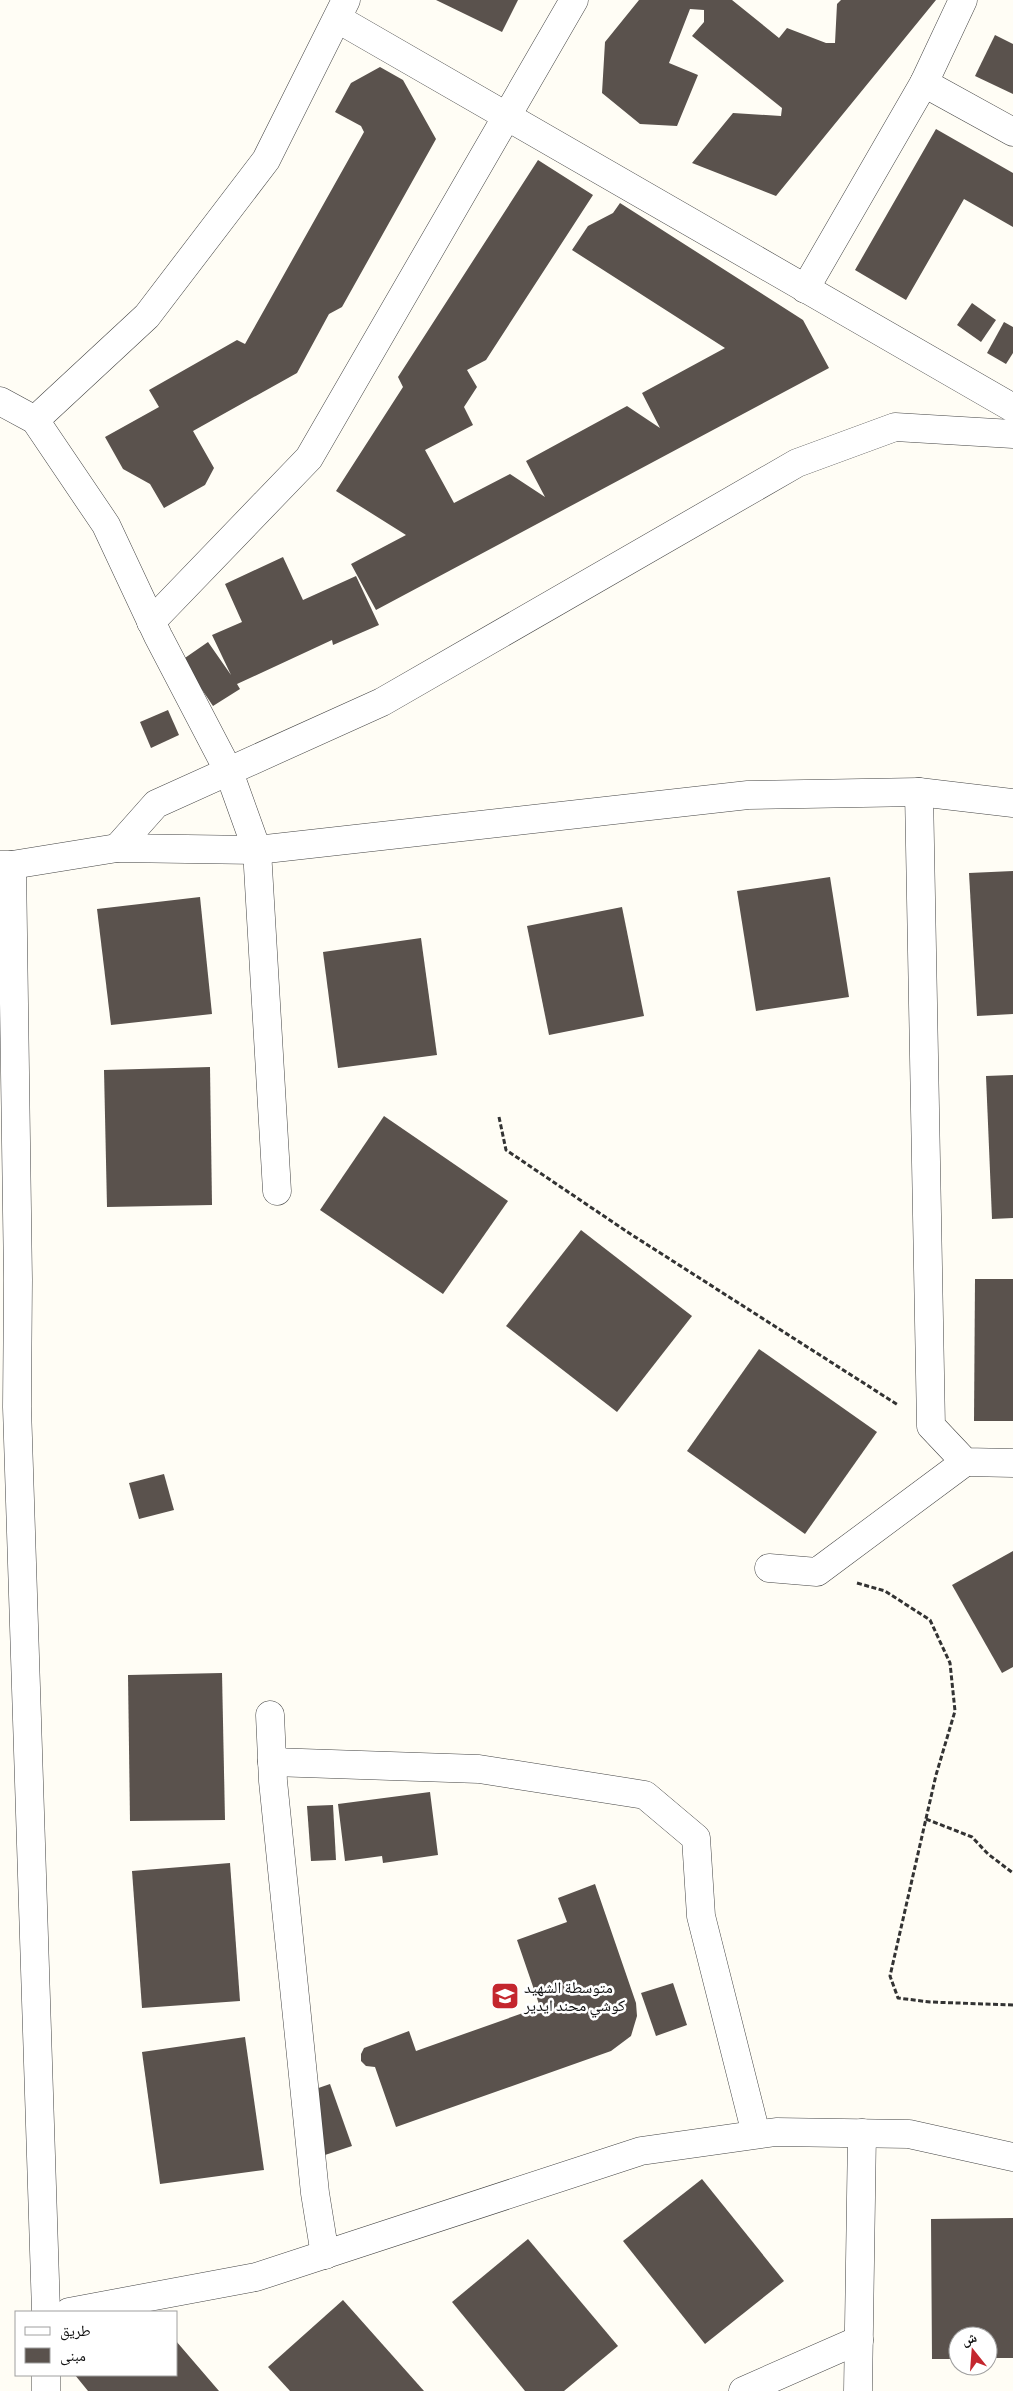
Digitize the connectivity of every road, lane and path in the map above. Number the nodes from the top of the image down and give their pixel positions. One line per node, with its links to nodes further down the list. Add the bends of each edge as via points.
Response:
1 (574, 0): 5 (street)
2 (963, 0): 4 (street)
3 (342, 10): 5 (street); 10 (street, via 266,160 147,316)
4 (924, 83): 6 (street); 7 (street)
5 (508, 116): 7 (street); 12 (street, via 309,458)
6 (1013, 132)
7 (805, 289): 9 (street)
8 (0, 401): 10 (street)
9 (1013, 408)
10 (35, 420): 12 (street, via 106,525)
11 (1013, 434): 13 (street, via 895,427 797,463 382,702)
12 (151, 622): 13 (street)
13 (229, 772): 16 (street, via 156,804); 17 (street)
14 (919, 792): 15 (street); 17 (street, via 748,796); 23 (street)
15 (1013, 802)
16 (117, 848): 17 (street); 18 (street)
17 (257, 850): 20 (street)
18 (6, 865): 21 (street)
19 (499, 1117): 23 (path, via 506,1150)
20 (277, 1191)
21 (9, 1280): 22 (street)
22 (8, 1408): 37 (street)
23 (931, 1426): 24 (street)
24 (965, 1462): 25 (street); 27 (street)
25 (1013, 1463)
26 (769, 1568): 27 (street)
27 (817, 1572): 30 (path, via 885,1591 930,1620 950,1663 955,1711)
28 (270, 1715): 29 (street)
29 (272, 1762): 34 (street, via 479,1769 646,1794 696,1838 701,1916); 36 (street, via 315,2193)
30 (926, 1819): 31 (path, via 972,1838); 32 (path, via 890,1976 898,1998)
31 (1013, 1873)
32 (1013, 2005)
33 (862, 2133): 34 (street); 35 (street, via 910,2134); 39 (street)
34 (756, 2134): 36 (street, via 641,2151)
35 (1013, 2157)
36 (325, 2255): 38 (street, via 256,2277)
37 (46, 2311)
38 (74, 2311)
39 (860, 2340): 42 (street); 43 (street)
40 (46, 2376): 41 (street)
41 (46, 2391)
42 (743, 2391)
43 (858, 2391)

